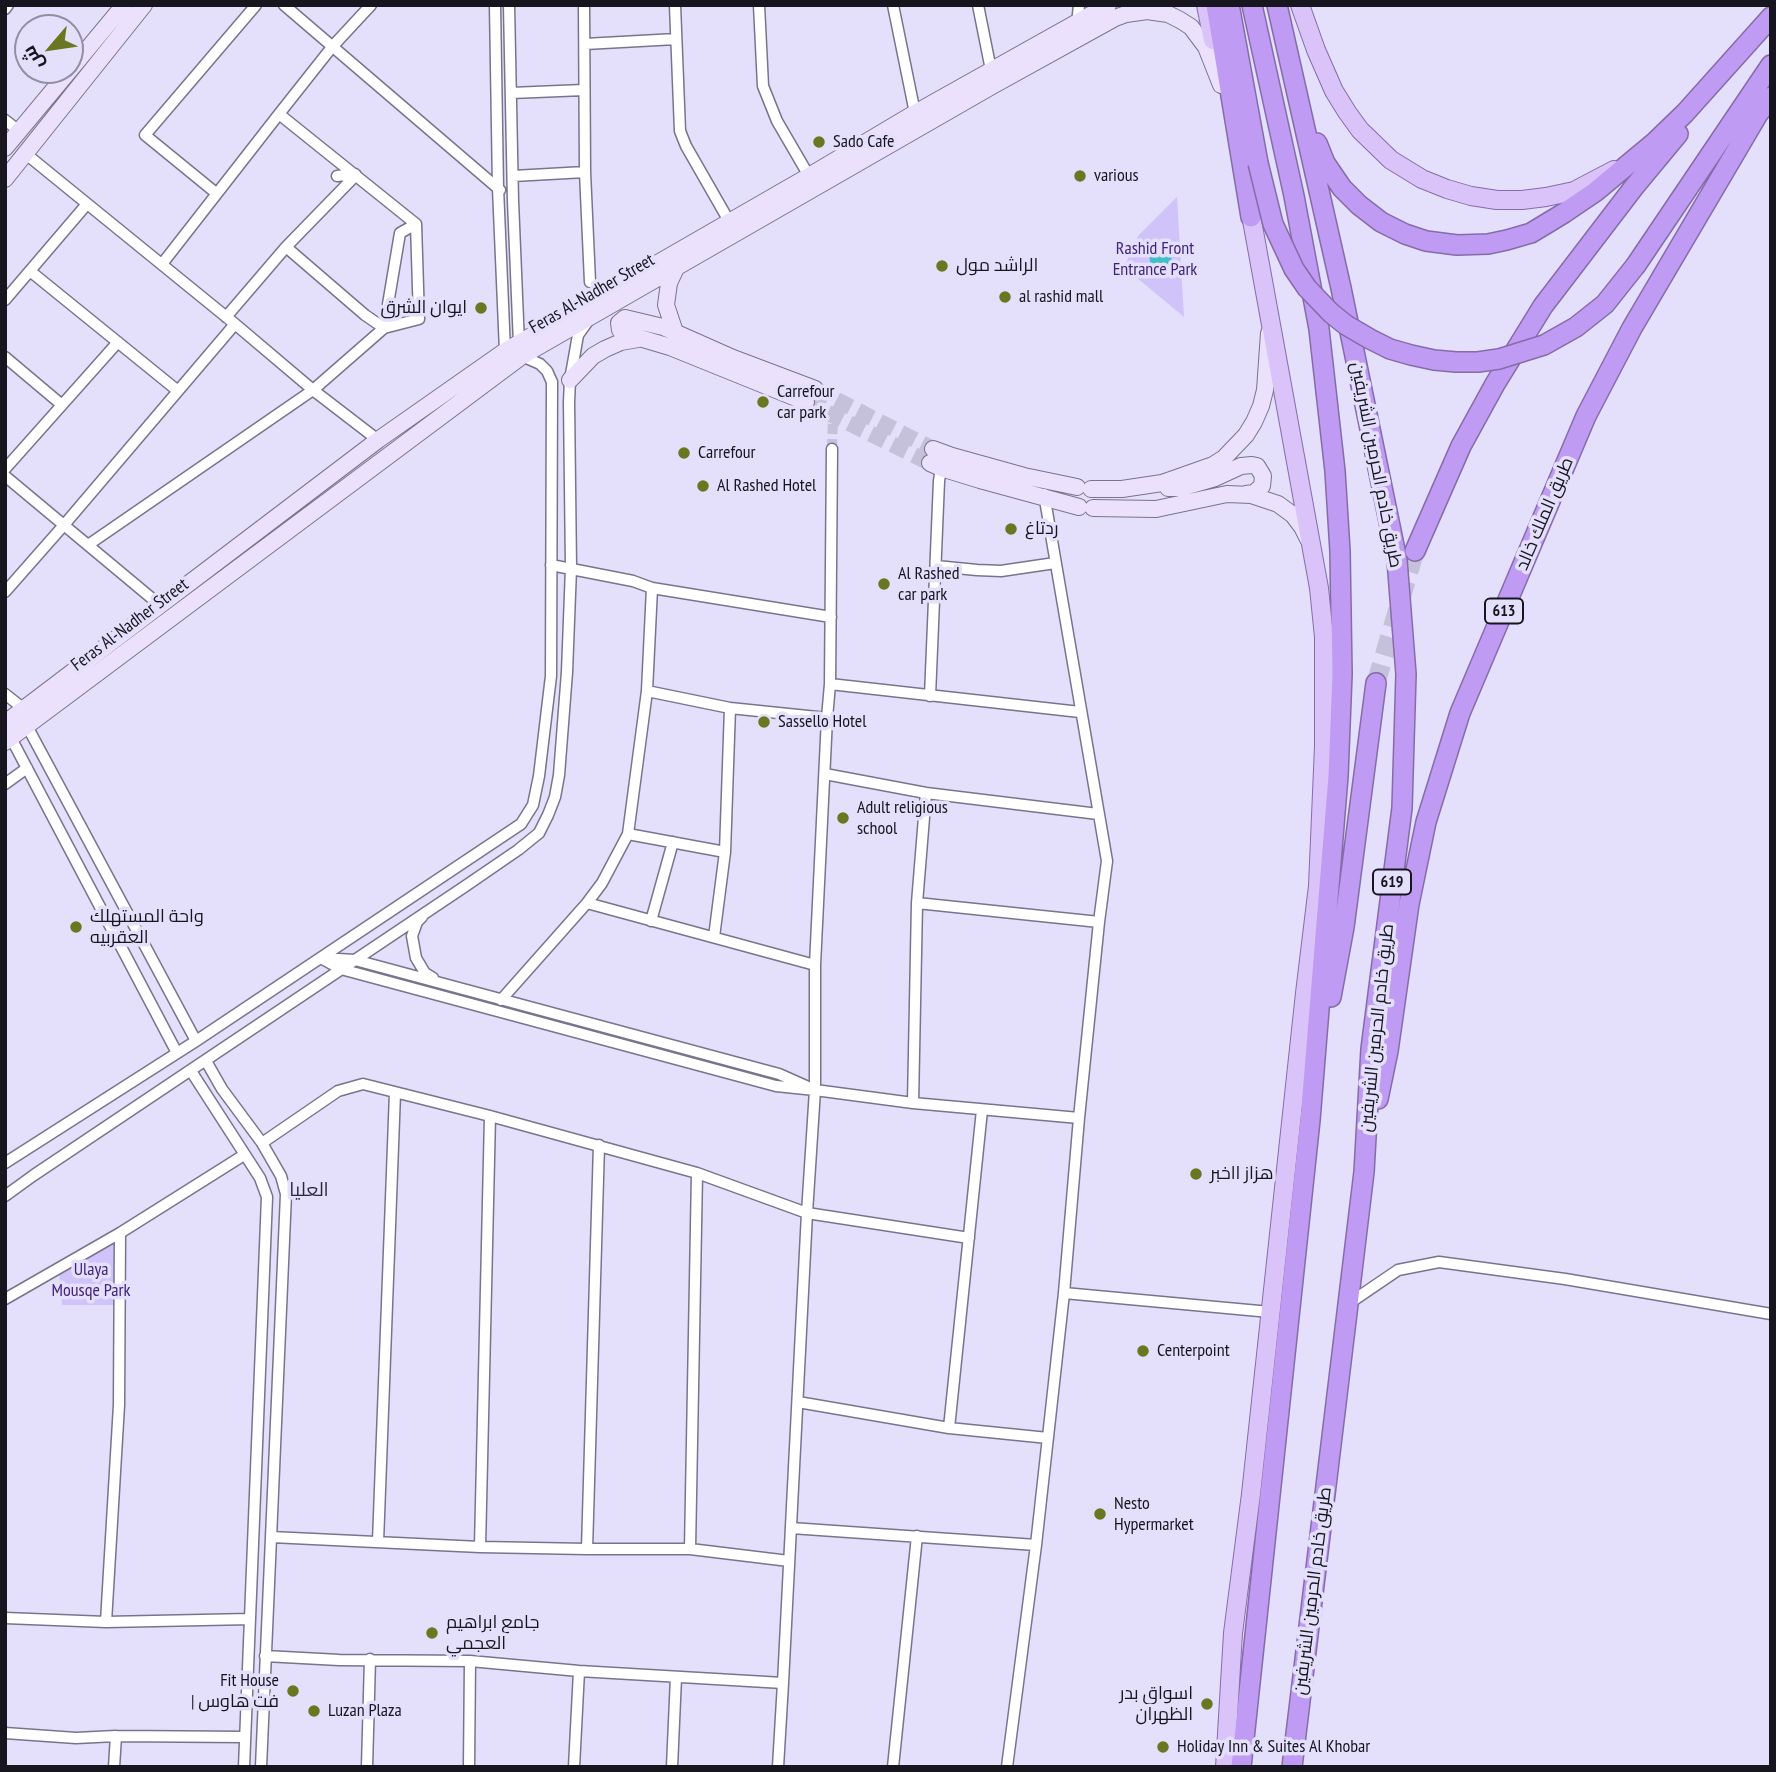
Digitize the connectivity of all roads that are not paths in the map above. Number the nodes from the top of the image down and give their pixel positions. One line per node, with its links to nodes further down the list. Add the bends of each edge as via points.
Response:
1 (124, 5): 28 (street)
2 (144, 5): 41 (street)
3 (256, 5): 50 (street, via 145,135)
4 (284, 5): 26 (street)
5 (370, 5): 26 (street)
6 (495, 5): 49 (street)
7 (509, 5): 34 (street)
8 (584, 5): 25 (street)
9 (675, 5): 24 (street)
10 (759, 5): 47 (street, via 763,86)
11 (893, 5): 36 (street)
12 (978, 5): 30 (street)
13 (1079, 5): 23 (street)
14 (1108, 5): 23 (street, Feras Al-Nadher Street)
15 (1206, 5): 32 (main road)
16 (1216, 5): 53 (highway)
17 (1229, 5): 29 (highway, bridge, via 1273,224 1294,268 1307,288 1346,325 1390,349 1434,360 1478,362 1544,345 1605,304)
18 (1252, 5): 136 (highway, طريق خادم الحرمين الشريفين, via 1319,329 1340,551 1338,776)
19 (1277, 5): 27 (highway, طريق خادم الحرمين الشريفين / 619)
20 (1300, 5): 42 (main road, via 1334,91 1360,131 1391,160 1422,179 1471,196 1522,200 1574,191)
21 (1162, 8): 32 (street, Feras Al-Nadher Street, via 1191,27 1206,47); 58 (street, Feras Al-Nadher Street, via 1115,18)
22 (1771, 18): 42 (highway, via 1685,113); 87 (highway, via 1543,306 1461,446)
23 (1077, 24): 30 (street, Feras Al-Nadher Street)
24 (677, 39): 25 (street); 54 (street, via 680,131)
25 (585, 44): 33 (street)
26 (332, 47): 37 (street); 49 (street)
27 (1286, 48): 42 (highway, via 1325,163 1342,188 1381,222 1426,241 1488,244 1531,233 1595,192); 141 (highway, طريق خادم الحرمين الشريفين / 619, via 1397,560 1406,674 1402,808 1371,1049)
28 (84, 53)
29 (1771, 65)
30 (991, 70): 36 (street, Feras Al-Nadher Street)
31 (58, 84): 39 (street)
32 (1222, 85): 53 (main road)
33 (584, 90): 34 (street); 43 (street)
34 (511, 93): 46 (street)
35 (1771, 97): 141 (highway, طريق الملك خالد / 613, via 1632,328 1586,415 1460,713 1426,822 1411,893 1388,1051)
36 (915, 113): 47 (street, Feras Al-Nadher Street)
37 (279, 114): 44 (street); 50 (street)
38 (5, 120): 39 (street)
39 (19, 131): 40 (street)
40 (5, 148)
41 (26, 154): 48 (street); 52 (street)
42 (1638, 156)
43 (585, 172): 46 (street); 60 (street)
44 (355, 175): 45 (street); 55 (street); 56 (street)
45 (337, 176)
46 (513, 176): 51 (street)
47 (809, 176): 54 (street, Feras Al-Nadher Street)
48 (5, 179)
49 (498, 188): 51 (street); 69 (street)
50 (216, 193): 57 (street)
51 (513, 201): 69 (street)
52 (87, 204): 57 (street); 59 (street)
53 (1251, 217): 64 (main road)
54 (729, 221): 69 (street, Feras Al-Nadher Street)
55 (416, 225): 65 (street, via 400,233); 65 (street, via 419,318)
56 (286, 247): 63 (street); 65 (street)
57 (162, 264): 63 (street)
58 (676, 268): 62 (street, Feras Al-Nadher Street); 66 (street, via 666,305)
59 (30, 271): 61 (street); 68 (street)
60 (590, 282)
61 (5, 300)
62 (590, 318): 69 (street, Feras Al-Nadher Street); 71 (street, via 578,335)
63 (230, 320): 72 (street); 73 (street)
64 (1269, 320): 81 (street, via 1265,390 1246,435 1213,466); 86 (main road)
65 (384, 328): 72 (street)
66 (675, 332): 67 (street, via 644,321 620,320 620,330); 67 (street, via 810,395)
67 (639, 339): 71 (street, via 593,356)
68 (118, 342): 73 (street); 74 (street)
69 (515, 350): 75 (street, Feras Al-Nadher Street); 89 (street, via 540,364 552,382); 105 (street, Feras Al-Nadher Street)
70 (5, 357): 74 (street)
71 (570, 380): 91 (street)
72 (313, 390): 75 (street); 85 (street)
73 (178, 391): 84 (street)
74 (62, 405): 78 (street)
75 (378, 440): 94 (street, Feras Al-Nadher Street)
76 (832, 449): 95 (street)
77 (934, 460): 80 (street, via 985,466); 83 (street); 90 (street, via 939,481)
78 (5, 469)
79 (5, 476): 84 (street)
80 (1042, 481): 81 (street, via 1084,488); 83 (street)
81 (1138, 487): 82 (street, via 1180,488 1241,466 1257,466 1263,481 1258,490)
82 (1246, 494): 83 (street, via 1156,509 1086,508); 86 (street, via 1278,504 1293,515)
83 (1044, 497): 88 (street)
84 (64, 525): 85 (street); 93 (street)
85 (89, 545): 94 (street)
86 (1312, 547): 150 (main road, via 1324,636 1318,886)
87 (1415, 551)
88 (1055, 563): 90 (street, via 1001,571); 102 (street)
89 (551, 565): 91 (street); 120 (street, via 551,676 533,805 521,824)
90 (936, 566): 100 (street)
91 (571, 568): 92 (street); 116 (street, via 559,775 548,816 539,833 518,850)
92 (652, 588): 95 (street); 98 (street)
93 (5, 592)
94 (160, 606): 104 (street, Feras Al-Nadher Street)
95 (831, 617): 97 (street)
96 (1376, 683): 136 (highway, via 1344,927)
97 (830, 684): 100 (street); 103 (street)
98 (647, 691): 101 (street); 111 (street)
99 (5, 694): 104 (street)
100 (930, 696): 102 (street)
101 (730, 708): 103 (street); 113 (street)
102 (1080, 712): 110 (street)
103 (827, 718): 107 (street)
104 (10, 724): 105 (street, Feras Al-Nadher Street); 106 (street)
105 (27, 726): 126 (street)
106 (26, 768): 108 (street); 127 (street)
107 (825, 774): 109 (street); 122 (street)
108 (5, 784)
109 (926, 793): 110 (street); 115 (street)
110 (1098, 814): 118 (street, via 1107,861)
111 (628, 834): 112 (street); 114 (street)
112 (673, 842): 113 (street); 117 (street)
113 (725, 852): 119 (street)
114 (587, 903): 117 (street); 125 (street)
115 (917, 903): 118 (street); 132 (street)
116 (426, 912): 121 (street); 124 (street, via 412,936 416,958 425,973)
117 (651, 921): 119 (street)
118 (1099, 922): 135 (street)
119 (714, 937): 122 (street)
120 (321, 958): 121 (street); 123 (street); 126 (street)
121 (355, 960): 123 (street); 124 (street)
122 (816, 965): 130 (street)
123 (341, 969): 128 (street); 130 (street, via 776,1086)
124 (441, 984): 125 (street)
125 (500, 1000): 130 (street, via 779,1074)
126 (197, 1041): 127 (street)
127 (177, 1053): 140 (street)
128 (206, 1061): 129 (street); 137 (street)
129 (191, 1071): 139 (street); 143 (street)
130 (815, 1090): 132 (street); 144 (street)
131 (395, 1093): 134 (street); 137 (street, via 363,1084 338,1091); 158 (street)
132 (914, 1103): 133 (street)
133 (982, 1110): 135 (street); 146 (street)
134 (490, 1116): 138 (street); 160 (street)
135 (1079, 1118): 147 (street)
136 (1310, 1119): 187 (highway, طريق خادم الحرمين الشريفين)
137 (262, 1143): 157 (street, via 286,1194)
138 (599, 1146): 142 (street); 161 (street)
139 (244, 1155): 145 (street); 165 (street, via 267,1197)
140 (5, 1163)
141 (1364, 1172): 149 (highway, طريق خادم الحرمين الشريفين / 619)
142 (697, 1173): 144 (street); 162 (street)
143 (5, 1196)
144 (807, 1213): 146 (street); 152 (street)
145 (120, 1233): 148 (street); 166 (street, via 119,1405)
146 (969, 1238): 153 (street)
147 (1064, 1293): 150 (street); 154 (street)
148 (5, 1299)
149 (1348, 1304): 151 (street, via 1398,1270 1439,1262); 188 (highway, طريق خادم الحرمين الشريفين / 619)
150 (1270, 1312): 186 (main road, via 1233,1633)
151 (1771, 1314)
152 (798, 1402): 153 (street); 155 (street)
153 (949, 1428): 154 (street)
154 (1048, 1438): 159 (street)
155 (791, 1528): 156 (street); 163 (street)
156 (917, 1536): 159 (street); 184 (street)
157 (271, 1537): 158 (street); 167 (street)
158 (378, 1542): 160 (street)
159 (1036, 1545): 185 (street)
160 (480, 1547): 161 (street)
161 (587, 1549): 162 (street)
162 (690, 1549): 163 (street)
163 (789, 1561): 172 (street)
164 (5, 1618): 166 (street)
165 (250, 1619): 166 (street); 175 (street)
166 (106, 1622)
167 (265, 1656): 168 (street); 178 (street)
168 (370, 1659): 169 (street); 179 (street)
169 (470, 1661): 170 (street); 180 (street)
170 (579, 1671): 171 (street); 181 (street)
171 (676, 1678): 172 (street); 182 (street)
172 (783, 1683): 183 (street)
173 (5, 1733): 174 (street)
174 (116, 1736): 175 (street); 176 (street)
175 (245, 1737): 177 (street)
176 (114, 1767)
177 (244, 1767)
178 (261, 1767)
179 (367, 1767)
180 (469, 1767)
181 (574, 1767)
182 (672, 1767)
183 (778, 1767)
184 (893, 1767)
185 (1007, 1767)
186 (1225, 1767)
187 (1241, 1767)
188 (1292, 1767)

